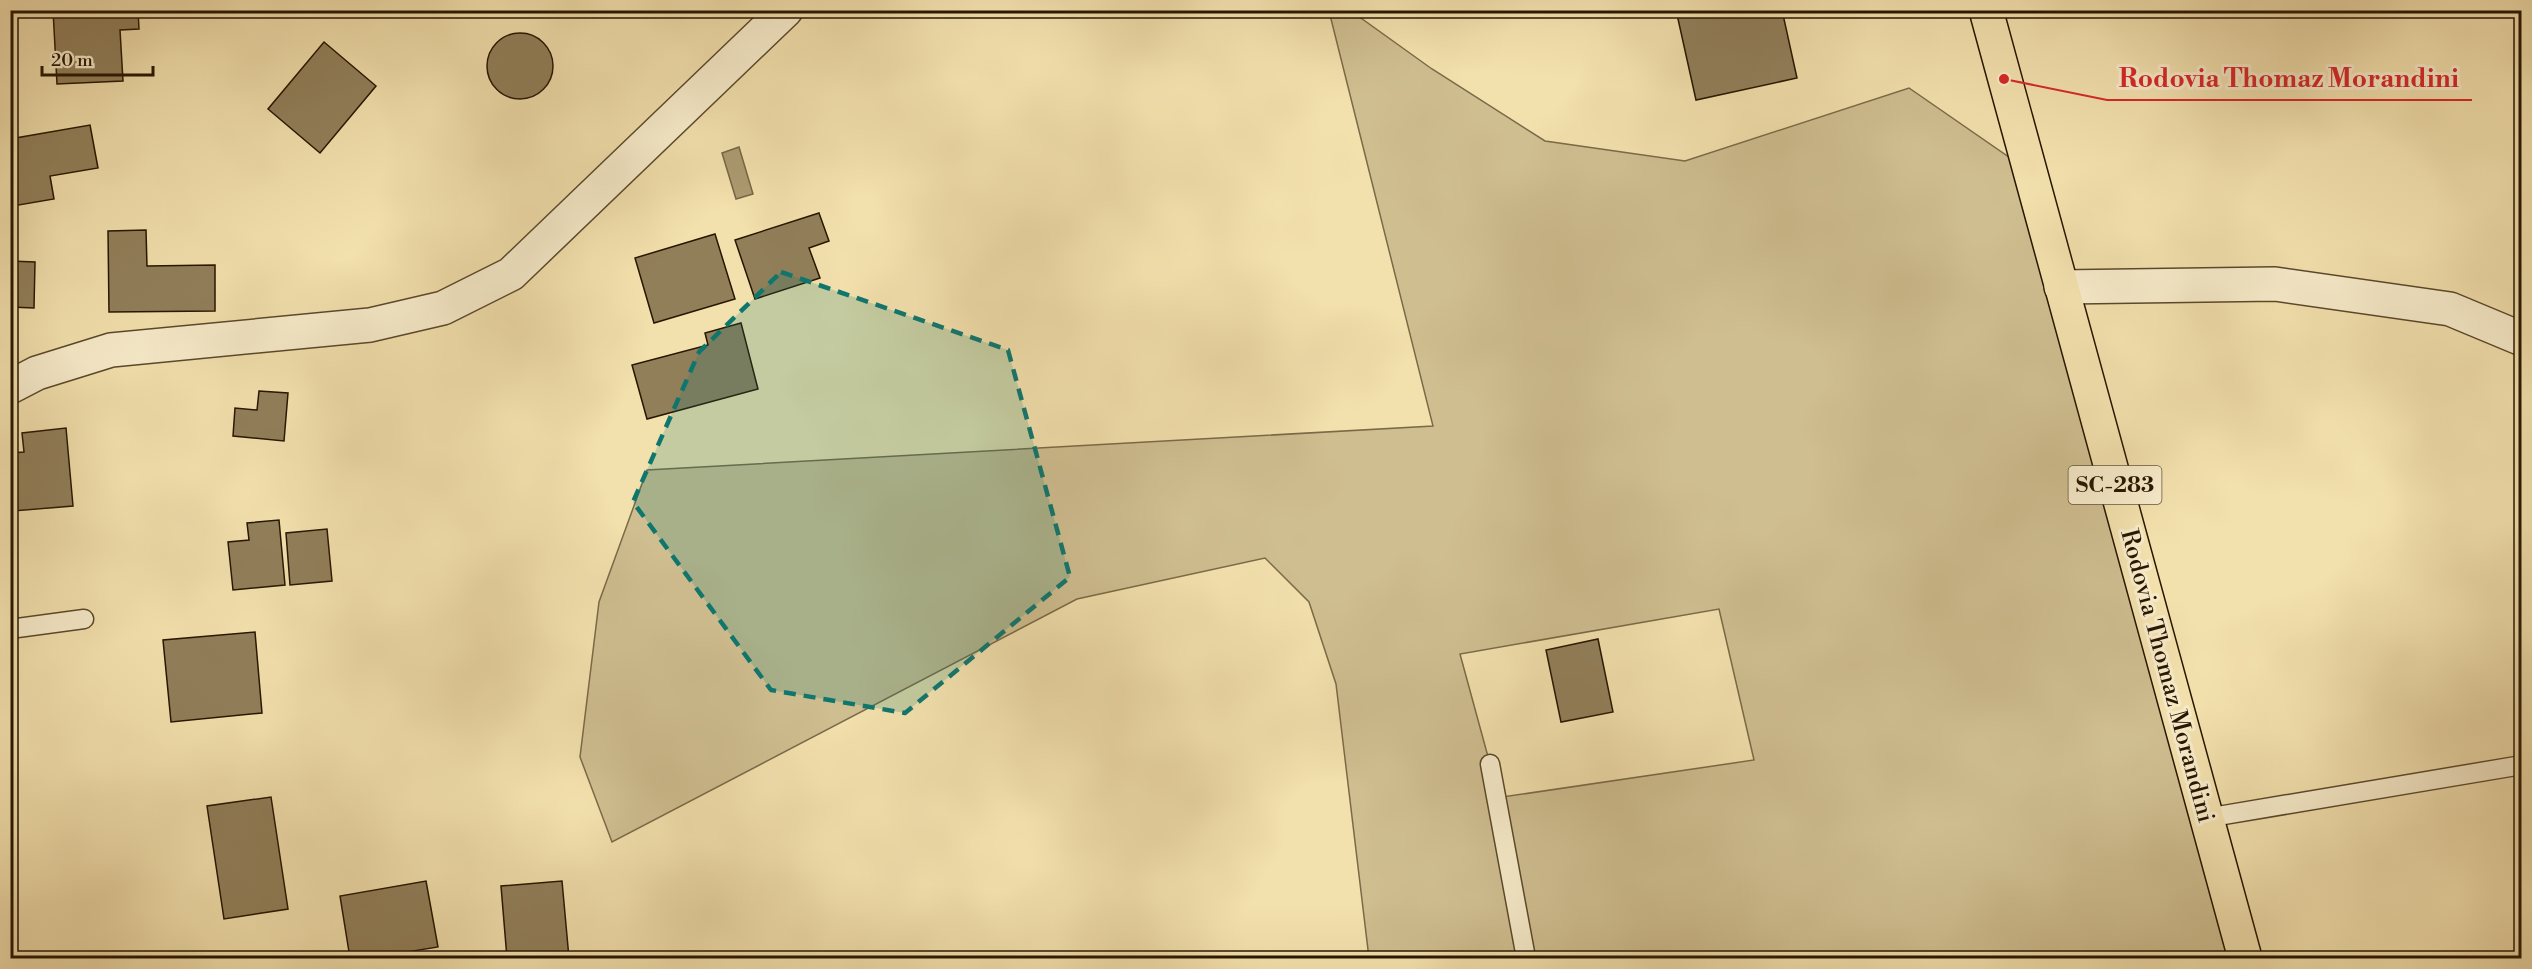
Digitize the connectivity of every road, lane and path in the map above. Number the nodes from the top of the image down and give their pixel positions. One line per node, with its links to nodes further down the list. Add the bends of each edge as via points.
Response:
1 (786, 10): 5 (street, via 512,274 443,308 370,325 111,350 38,373)
2 (1986, 10): 3 (main road, Rodovia Thomaz Morandini / SC-283)
3 (2061, 287): 4 (street, via 2275,284 2450,309); 10 (main road, Rodovia Thomaz Morandini / SC-283)
4 (2522, 339)
5 (10, 387)
6 (84, 619): 7 (lane)
7 (10, 628)
8 (1490, 764): 11 (lane)
9 (2522, 765): 10 (lane)
10 (2206, 818): 12 (main road, Rodovia Thomaz Morandini / SC-283)
11 (1526, 958)
12 (2245, 958)

